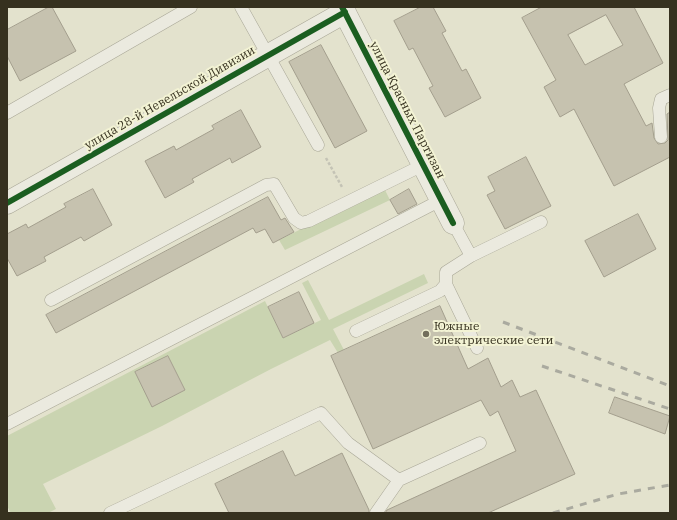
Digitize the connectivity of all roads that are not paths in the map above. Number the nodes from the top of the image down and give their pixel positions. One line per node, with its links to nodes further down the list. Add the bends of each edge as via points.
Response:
1 (191, 7): 6 (lane)
2 (241, 7): 4 (lane)
3 (347, 9): 4 (street, улица 28-й Невельской Дивизии); 9 (street, улица Красных Партизан)
4 (267, 55): 8 (lane); 11 (street, улица 28-й Невельской Дивизии)
5 (670, 94): 7 (lane, via 661,99 659,108)
6 (7, 112)
7 (661, 137)
8 (318, 146)
9 (423, 165): 10 (street, улица Красных Партизан); 16 (lane, via 301,223 294,218 274,184 266,185)
10 (441, 200): 13 (street, улица Красных Партизан); 19 (lane)
11 (7, 203)
12 (541, 222): 14 (lane)
13 (453, 223): 14 (lane)
14 (471, 256): 15 (lane, via 446,272)
15 (446, 284): 17 (lane, via 440,291); 18 (lane)
16 (51, 300)
17 (356, 331)
18 (477, 348)
19 (7, 424)
20 (480, 443): 21 (lane)
21 (399, 480): 22 (lane, via 348,443 321,413); 23 (lane)
22 (110, 513)
23 (376, 513)

